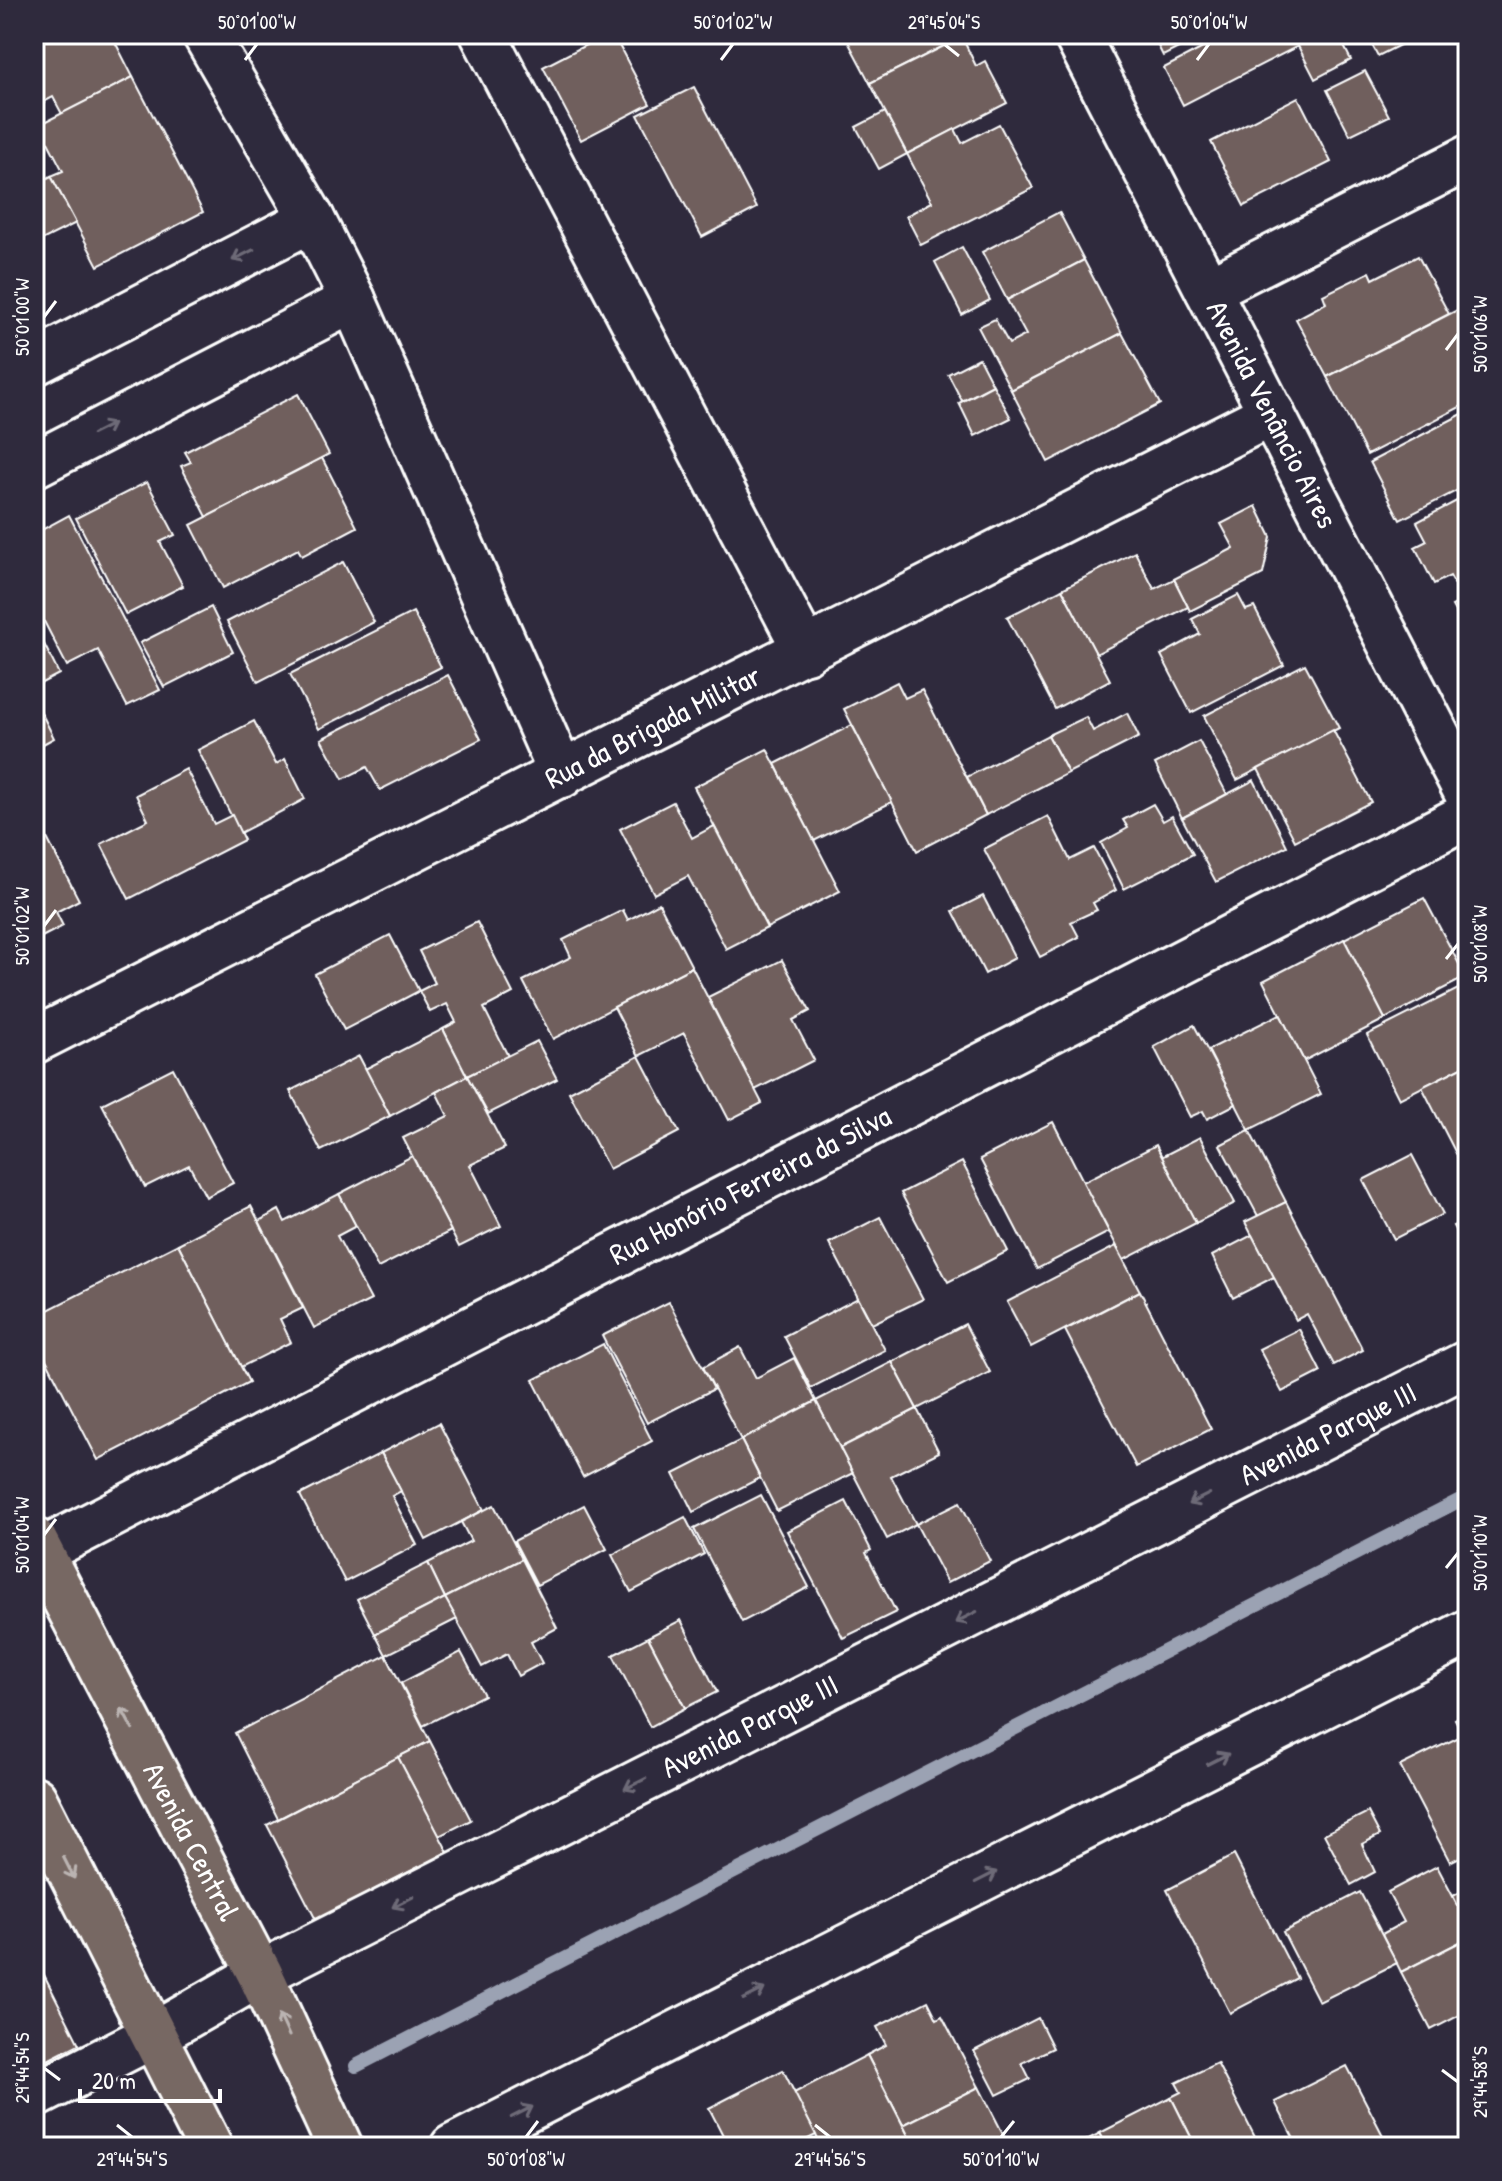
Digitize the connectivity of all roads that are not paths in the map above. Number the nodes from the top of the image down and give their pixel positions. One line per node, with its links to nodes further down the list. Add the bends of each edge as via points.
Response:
1 (205, 34): 5 (street)
2 (483, 34): 11 (street)
3 (1076, 34): 6 (street, Avenida Venâncio Aires)
4 (1468, 158): 6 (street)
5 (312, 219): 7 (street); 8 (street, one-way to 8)
6 (1208, 290): 9 (street, Avenida Venâncio Aires)
7 (353, 300): 10 (street, one-way to 7); 13 (street)
8 (34, 363)
9 (1272, 413): 11 (street, Rua da Brigada Militar); 12 (street, Avenida Venâncio Aires)
10 (34, 465)
11 (806, 651): 13 (street, Rua da Brigada Militar)
12 (1452, 726): 14 (street, Avenida Venâncio Aires)
13 (562, 775): 16 (street, Rua da Brigada Militar)
14 (1468, 795)
15 (1468, 815): 18 (street, Rua Honório Ferreira da Silva)
16 (34, 1041)
17 (1468, 1363): 21 (street, Avenida Parque III, one-way to 21)
18 (36, 1549): 21 (main road, Avenida Central, one-way to 18)
19 (1468, 1632): 26 (street, one-way to 19)
20 (34, 1799): 22 (main road, one-way to 22)
21 (260, 1974): 22 (street, Avenida Parque III); 25 (main road, Avenida Central, one-way to 21)
22 (154, 2035): 23 (street, Avenida Parque III); 24 (main road)
23 (34, 2096)
24 (210, 2147)
25 (340, 2147)
26 (453, 2147)

